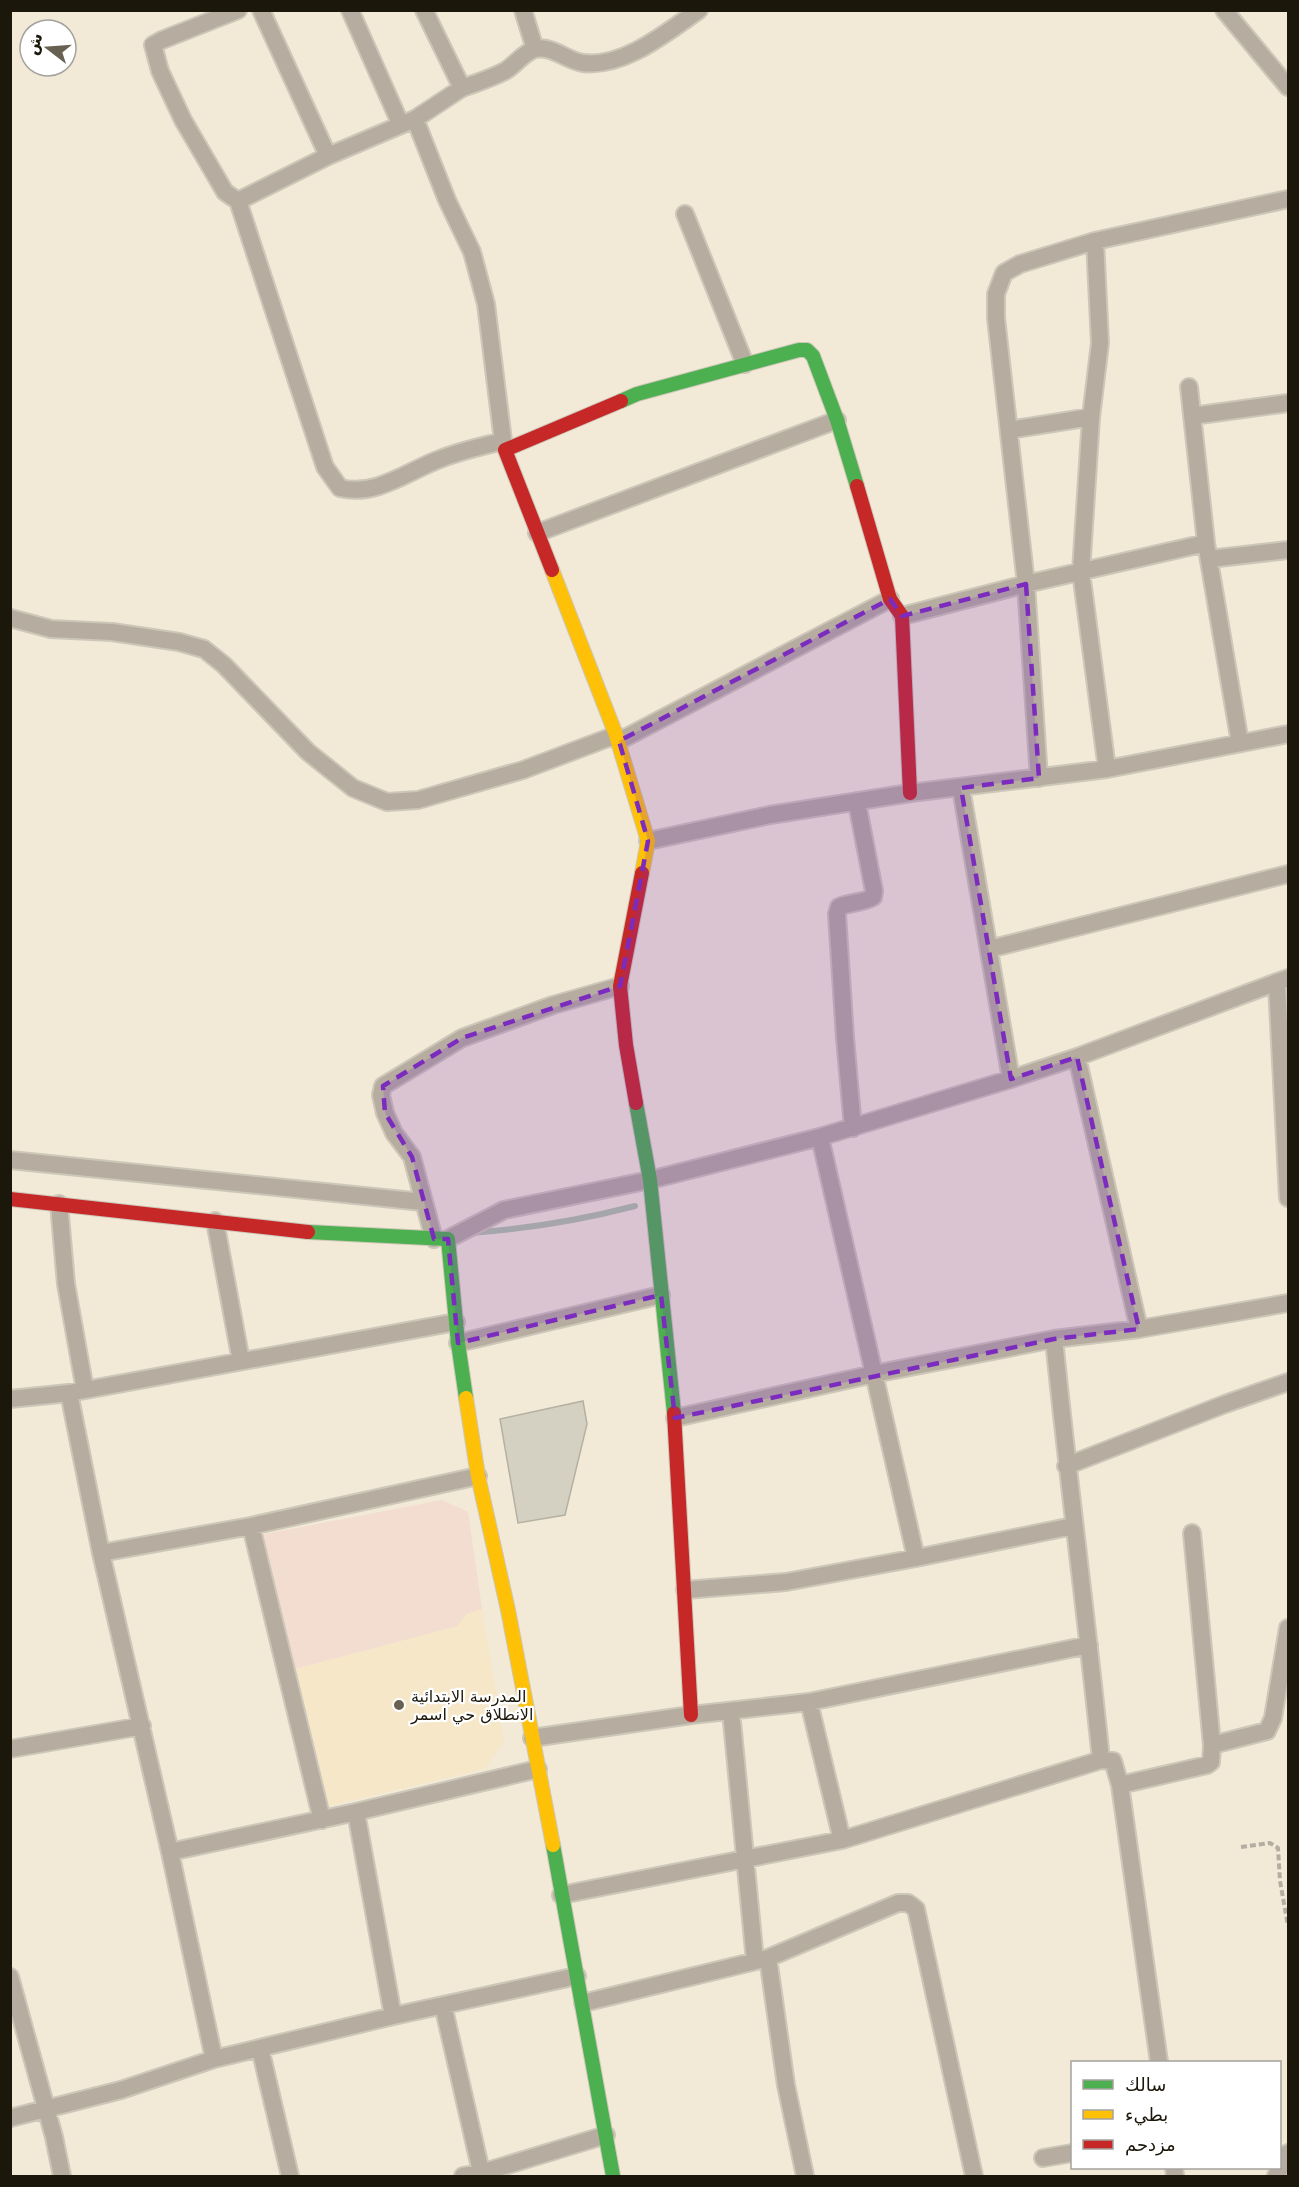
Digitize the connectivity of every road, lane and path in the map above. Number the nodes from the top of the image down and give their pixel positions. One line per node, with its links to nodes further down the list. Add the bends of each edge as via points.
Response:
1 (238, 10): 14 (street, via 153,45 160,71 183,120 225,192)
2 (261, 10): 12 (street)
3 (350, 10): 11 (street)
4 (424, 10): 10 (street)
5 (523, 10): 8 (street)
6 (699, 10): 8 (street, via 645,47 606,63 582,63 550,50)
7 (1224, 10): 9 (street)
8 (535, 49): 10 (street, via 506,71)
9 (1288, 87)
10 (462, 88): 11 (street)
11 (408, 122): 12 (street); 24 (street, via 475,262 486,304)
12 (327, 156): 14 (street)
13 (1288, 199): 16 (street)
14 (238, 201): 24 (street, via 325,467 340,489 355,492 376,488 442,458)
15 (685, 214): 17 (street)
16 (1095, 241): 21 (street, via 1100,343); 23 (street, via 1020,264 1004,273 996,294 996,318)
17 (745, 364): 22 (street, via 807,350 813,356); 24 (street, via 637,394)
18 (1189, 387): 20 (street)
19 (1288, 402): 20 (street)
20 (1192, 416): 27 (street)
21 (1091, 417): 23 (street); 28 (street)
22 (837, 420): 25 (street); 30 (street)
23 (1009, 430): 29 (street)
24 (504, 445): 25 (street)
25 (537, 533): 34 (street)
26 (1288, 550): 27 (street)
27 (1208, 551): 28 (street); 35 (street)
28 (1081, 572): 29 (street); 36 (street)
29 (1026, 584): 31 (street); 37 (street)
30 (890, 599): 31 (street); 34 (street)
31 (902, 616): 39 (street)
32 (10, 618): 34 (street, via 51,629 112,632 204,649 308,752 353,788 387,802 418,800)
33 (1288, 734): 35 (street)
34 (617, 738): 41 (street)
35 (1240, 743): 36 (street)
36 (1107, 769): 37 (street)
37 (1039, 778): 38 (street)
38 (961, 788): 39 (street); 43 (street)
39 (910, 793): 40 (street)
40 (856, 803): 41 (street, via 770,815); 48 (street, via 874,891 867,901 846,904 837,914)
41 (648, 841): 44 (street)
42 (1288, 874): 43 (street)
43 (989, 949): 47 (street)
44 (620, 986): 51 (street, via 626,1045); 54 (street, via 462,1038 383,1086 385,1113 412,1157)
45 (1283, 986): 46 (street); 52 (street)
46 (1077, 1057): 47 (street); 61 (street)
47 (1011, 1079): 48 (street)
48 (853, 1128): 49 (street)
49 (820, 1137): 51 (street); 65 (street)
50 (10, 1160): 54 (street)
51 (650, 1180): 57 (street, via 504,1210); 58 (street)
52 (1288, 1198)
53 (10, 1199): 55 (street)
54 (423, 1202): 57 (street)
55 (59, 1204): 56 (street); 67 (street)
56 (215, 1221): 57 (street, via 319,1233); 64 (street)
57 (441, 1239): 60 (street)
58 (661, 1295): 63 (street); 69 (street)
59 (1288, 1303): 61 (street)
60 (456, 1322): 63 (street); 64 (street)
61 (1138, 1329): 62 (street)
62 (1054, 1339): 65 (street); 70 (street)
63 (458, 1343): 71 (street)
64 (241, 1361): 67 (street)
65 (874, 1374): 69 (street); 76 (street)
66 (1288, 1382): 70 (street)
67 (77, 1392): 68 (street); 75 (street)
68 (10, 1399)
69 (675, 1418): 77 (street)
70 (1066, 1466): 73 (street)
71 (478, 1476): 72 (street); 84 (street)
72 (252, 1526): 75 (street); 91 (street)
73 (1073, 1526): 76 (street); 79 (street)
74 (1192, 1533): 85 (street)
75 (101, 1553): 83 (street)
76 (916, 1558): 77 (street, via 786,1582)
77 (685, 1590): 82 (street)
78 (1288, 1628): 85 (street, via 1273,1718 1267,1731)
79 (1089, 1644): 80 (street); 87 (street)
80 (809, 1702): 81 (street); 92 (street)
81 (731, 1711): 82 (street); 95 (street)
82 (691, 1715): 84 (street)
83 (142, 1726): 86 (street); 94 (street)
84 (532, 1738): 88 (street)
85 (1212, 1744): 89 (street, via 1211,1762 1207,1765)
86 (10, 1749)
87 (1101, 1760): 89 (street, via 1113,1761); 92 (street)
88 (537, 1769): 90 (street); 96 (street)
89 (1120, 1785): 106 (street)
90 (356, 1812): 91 (street); 103 (street)
91 (321, 1820): 94 (street)
92 (842, 1840): 95 (street)
93 (1242, 1847): 97 (path, via 1270,1843 1278,1848)
94 (170, 1852): 105 (street)
95 (745, 1859): 96 (street); 98 (street)
96 (561, 1895): 99 (street)
97 (1288, 1926)
98 (761, 1959): 101 (street); 119 (street); 120 (street, via 898,1903 908,1903 916,1909)
99 (578, 1976): 101 (street); 102 (street)
100 (10, 1977): 107 (street)
101 (583, 2003): 109 (street)
102 (443, 2005): 103 (street); 114 (street)
103 (393, 2016): 104 (street)
104 (260, 2048): 105 (street); 116 (street)
105 (214, 2059): 107 (street, via 121,2090)
106 (1159, 2061)
107 (45, 2109): 108 (street); 115 (street)
108 (10, 2118)
109 (606, 2135): 114 (street); 118 (street)
110 (1071, 2153): 112 (street)
111 (1288, 2153): 113 (street)
112 (1043, 2158)
113 (1281, 2166)
114 (482, 2175): 117 (street)
115 (62, 2176)
116 (291, 2176)
117 (463, 2176)
118 (613, 2176)
119 (804, 2176)
120 (974, 2176)

